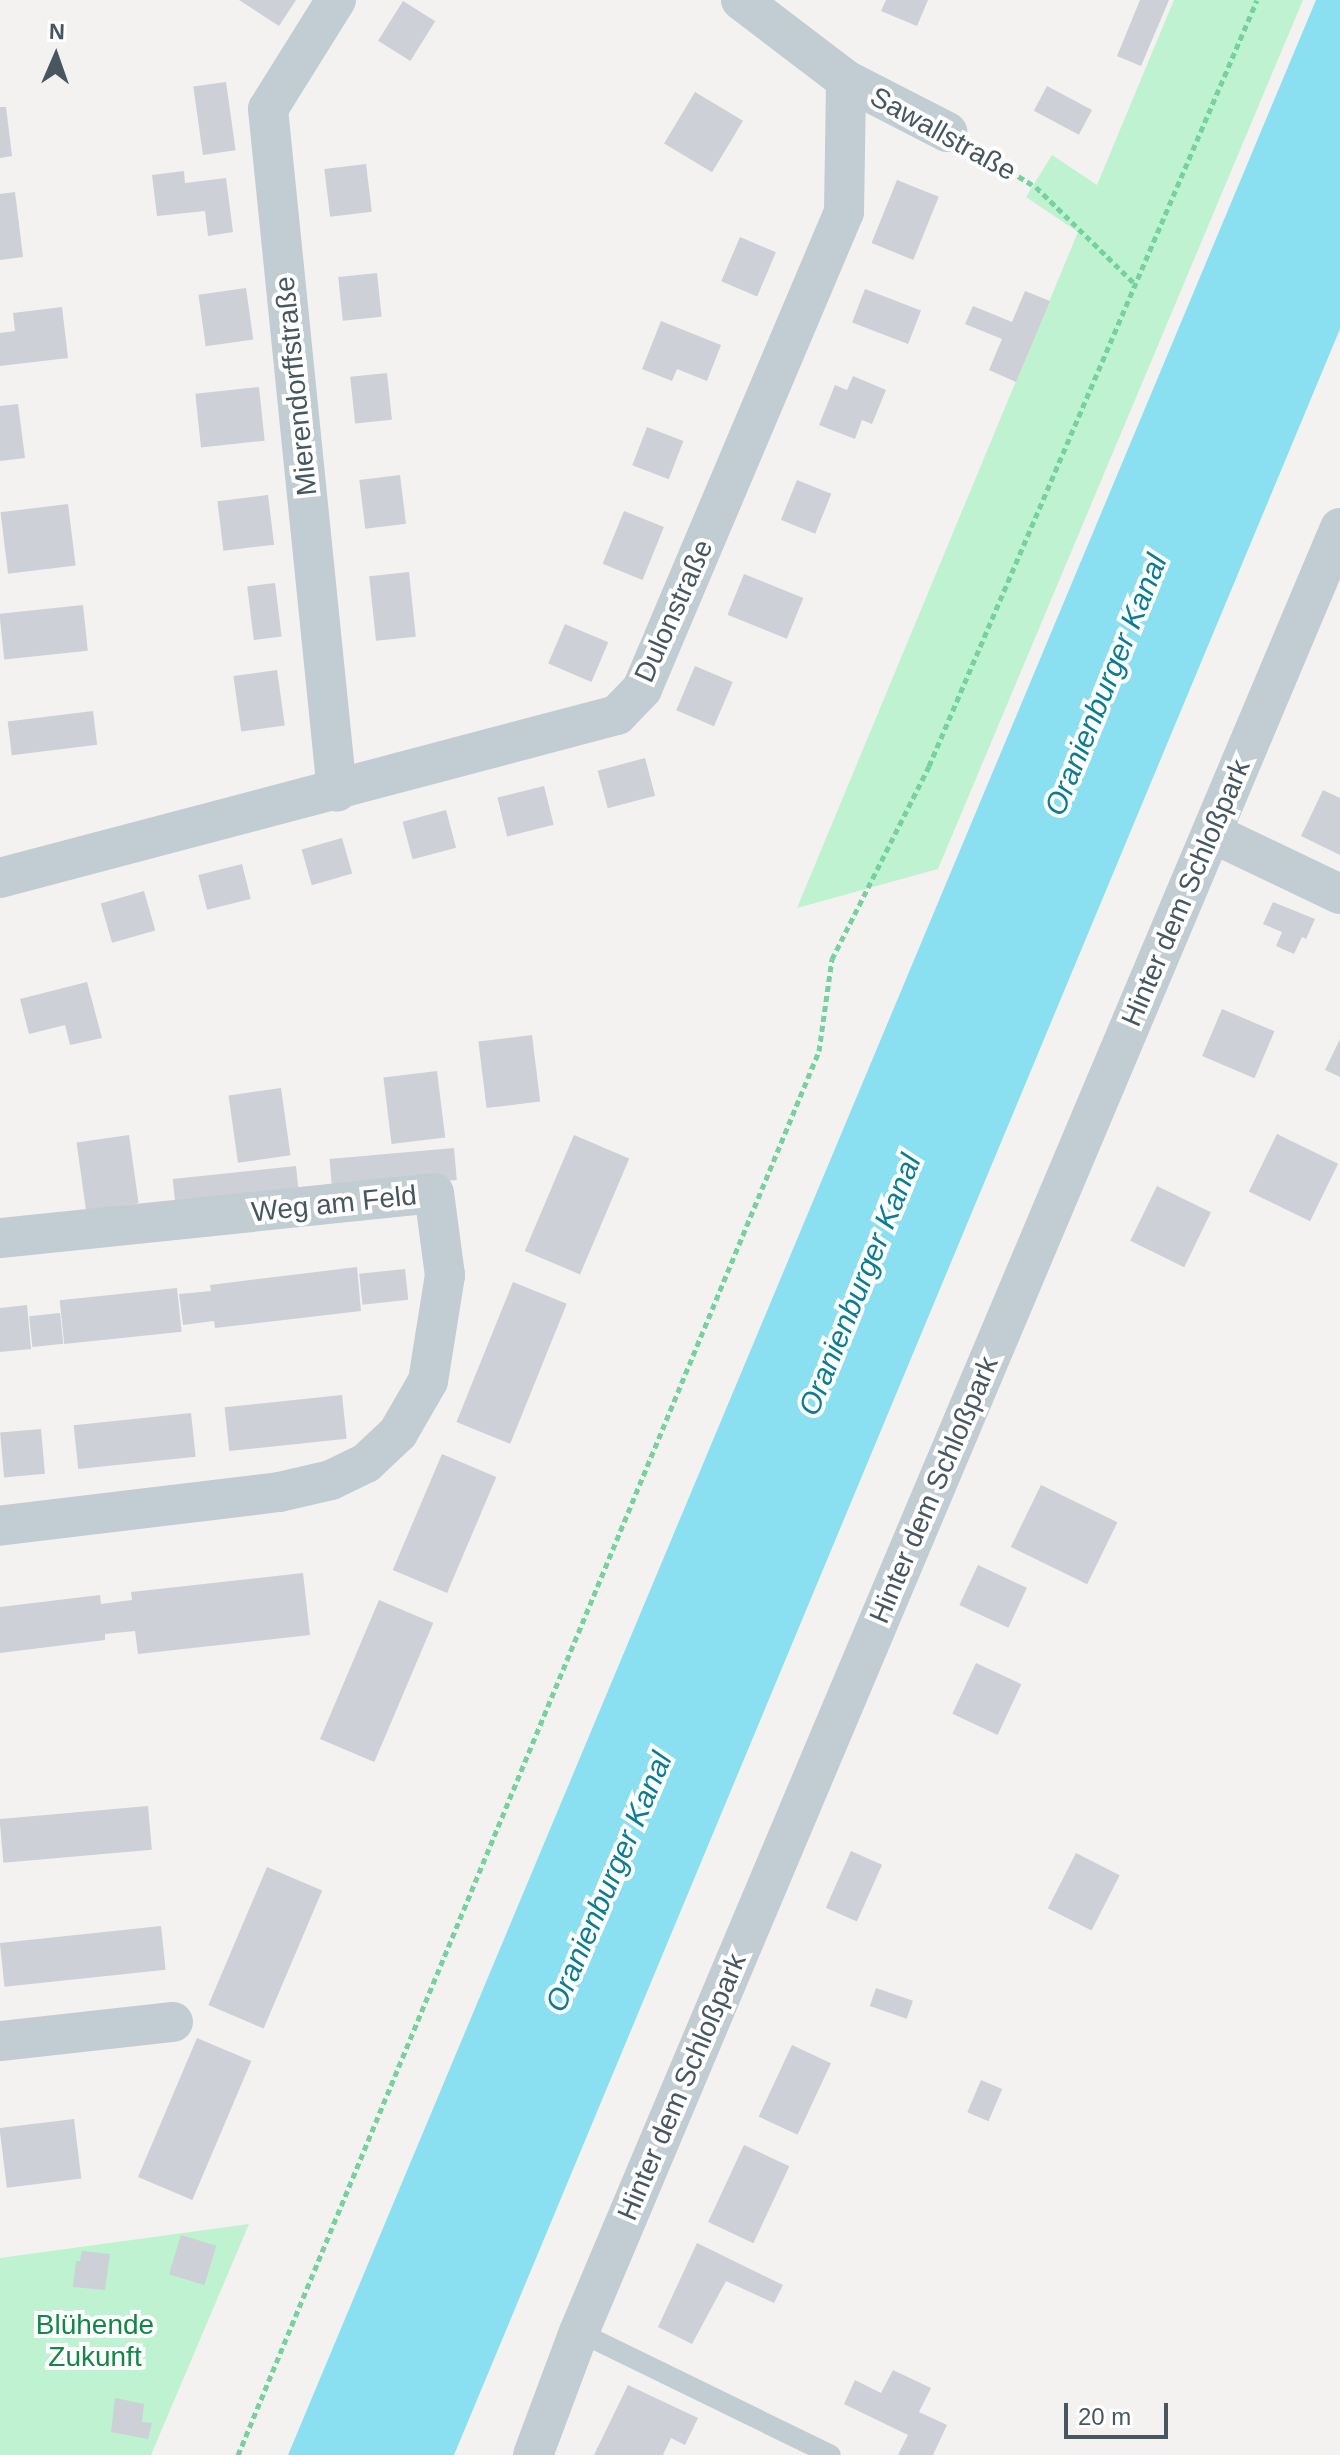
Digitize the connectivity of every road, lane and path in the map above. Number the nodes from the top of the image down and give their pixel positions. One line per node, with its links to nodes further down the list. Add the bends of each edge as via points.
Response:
1 (336, 0): 8 (street, Mierendorffstraße, via 268,109)
2 (1257, 0): 6 (path)
3 (749, 2): 4 (street, Sawallstraße)
4 (846, 80): 5 (street, Sawallstraße); 8 (street, Dulonstraße, via 844,212 642,689 617,715)
5 (947, 132): 6 (path, Sawallstraße, via 1036,187)
6 (1134, 283): 17 (path, via 929,766 832,959 819,1051)
7 (1340, 528): 9 (street, Hinter dem Schloßpark)
8 (337, 792): 10 (street, Dulonstraße)
9 (1212, 833): 11 (street); 16 (street, Hinter dem Schloßpark)
10 (0, 878)
11 (1340, 894)
12 (0, 1238): 13 (street, Weg am Feld, via 434,1193 445,1275 428,1381 398,1433 366,1463 331,1480 279,1492)
13 (0, 1526)
14 (173, 2022): 15 (street)
15 (0, 2041)
16 (579, 2332): 18 (street, Hinter dem Schloßpark); 19 (lane)
17 (238, 2455)
18 (533, 2455)
19 (831, 2455)

